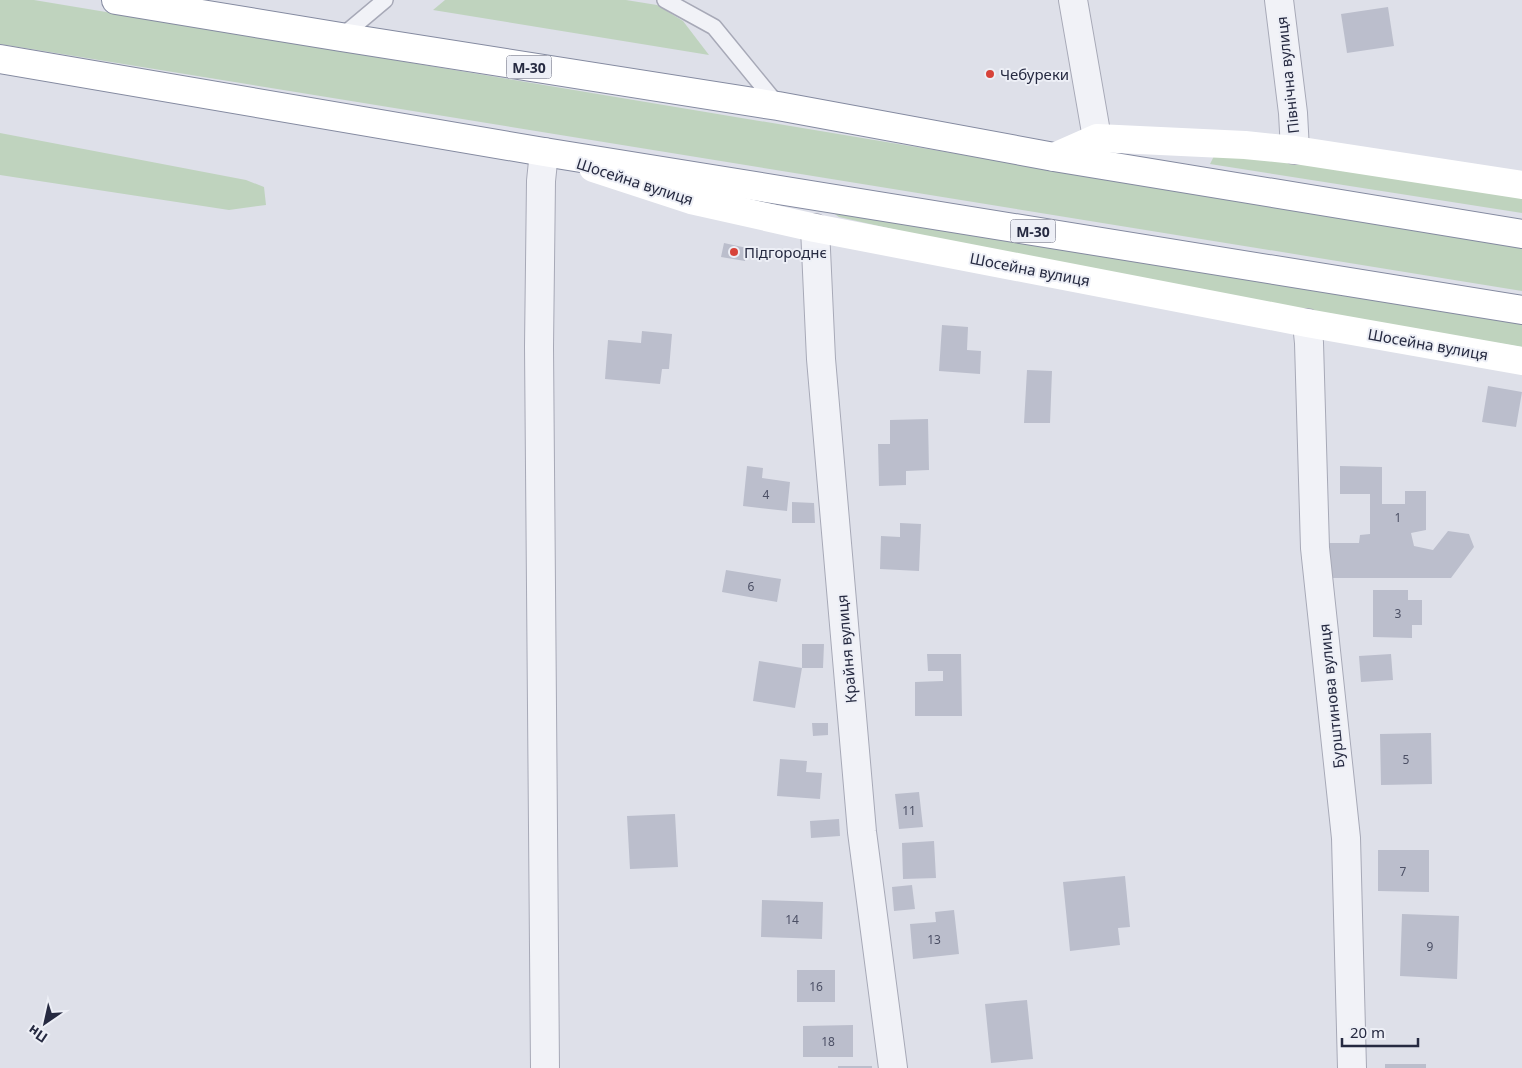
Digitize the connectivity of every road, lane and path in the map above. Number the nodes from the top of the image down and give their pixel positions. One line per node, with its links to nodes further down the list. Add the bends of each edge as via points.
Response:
1 (116, 0): 6 (main road, М-30)
2 (385, 0): 7 (lane)
3 (665, 0): 9 (lane, via 714,27)
4 (1073, 0): 10 (street)
5 (1279, 0): 11 (street, Північна вулиця, via 1293,113)
6 (213, 9): 7 (main road, М-30)
7 (341, 37): 9 (main road, М-30)
8 (0, 59): 12 (main road, М-30)
9 (778, 106): 13 (main road, М-30)
10 (1097, 138): 11 (main road, via 1245,144); 13 (main road)
11 (1294, 150): 14 (main road)
12 (544, 152): 15 (main road, Шосейна вулиця, via 691,200); 17 (main road, М-30); 20 (street, via 539,347)
13 (1054, 157): 16 (main road, М-30)
14 (1522, 185)
15 (815, 228): 18 (main road, Шосейна вулиця); 21 (street, Крайня вулиця, via 820,359 862,832)
16 (1522, 234)
17 (1522, 310)
18 (1306, 323): 19 (main road, Шосейна вулиця); 22 (street, Бурштинова вулиця, via 1315,548 1346,838)
19 (1522, 361)
20 (545, 1068)
21 (893, 1068)
22 (1352, 1068)

